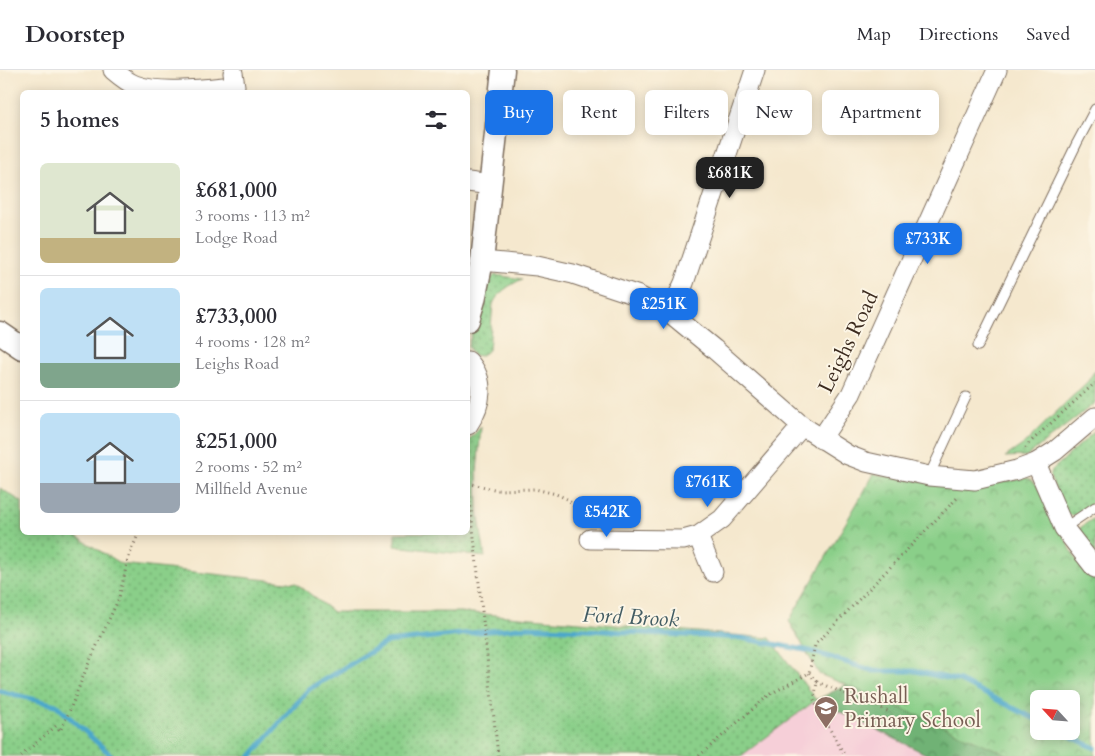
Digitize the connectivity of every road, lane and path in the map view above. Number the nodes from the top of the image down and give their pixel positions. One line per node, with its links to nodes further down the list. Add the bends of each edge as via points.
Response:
1 (113, 70): 5 (street, via 134,85 169,90 235,86)
2 (503, 70): 8 (street)
3 (755, 70): 11 (street, via 684,283)
4 (997, 70): 21 (street, Leighs Road, via 851,394)
5 (233, 74)
6 (1095, 109): 13 (lane)
7 (470, 182): 8 (street)
8 (491, 185): 9 (street)
9 (482, 262): 10 (street); 11 (street, via 537,266 572,274 639,296)
10 (470, 313)
11 (670, 313): 20 (street)
12 (0, 333): 14 (street)
13 (978, 346)
14 (20, 347)
15 (470, 363): 19 (street, via 480,379 480,393)
16 (1095, 383): 23 (path, via 1027,445)
17 (966, 397): 24 (lane)
18 (1095, 417): 22 (street)
19 (470, 422)
20 (802, 426): 21 (street); 31 (street, via 722,519)
21 (821, 439): 24 (street, via 866,462)
22 (1036, 463): 23 (street); 29 (street)
23 (1017, 470): 25 (street)
24 (929, 476): 25 (street)
25 (975, 480): 35 (path, via 815,645)
26 (470, 483): 32 (path, via 498,490 535,489 556,494 566,499)
27 (470, 501): 39 (path)
28 (1095, 507): 29 (lane)
29 (1064, 528): 33 (street)
30 (138, 535): 38 (path, via 128,559 119,598 60,731 56,726)
31 (698, 536): 32 (street, via 683,540); 34 (street)
32 (590, 537)
33 (1095, 568)
34 (713, 572)
35 (809, 673): 36 (path); 40 (path, via 769,695)
36 (817, 682): 37 (path); 41 (path, via 814,701)
37 (888, 711)
38 (21, 756)
39 (498, 756)
40 (699, 756)
41 (845, 756)

